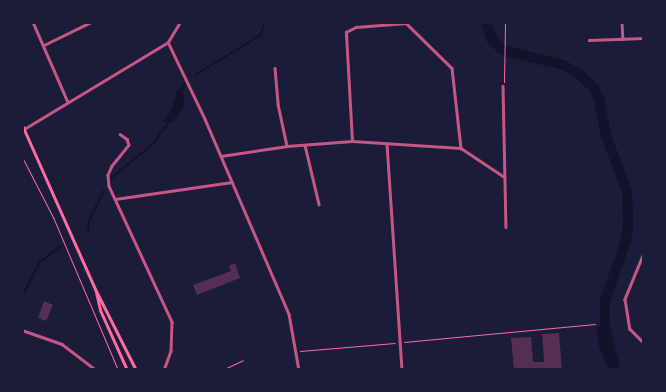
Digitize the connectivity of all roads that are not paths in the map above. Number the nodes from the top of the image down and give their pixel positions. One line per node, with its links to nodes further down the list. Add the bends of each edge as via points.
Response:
1 (33, 22): 9 (street)
2 (91, 22): 9 (street)
3 (180, 22): 8 (street)
4 (622, 22): 6 (street)
5 (644, 38): 6 (street)
6 (623, 39): 7 (street)
7 (589, 40)
8 (168, 42): 12 (street); 20 (street)
9 (44, 45): 12 (street)
10 (275, 68): 18 (street)
11 (503, 86): 21 (street)
12 (68, 102): 13 (street)
13 (23, 127): 27 (main road)
14 (120, 134): 23 (street, via 129,145 108,175)
15 (352, 141): 16 (street); 17 (street); 19 (street, via 346,32 356,27 406,23 452,68)
16 (387, 144): 19 (street); 36 (street)
17 (305, 145): 18 (street); 24 (street)
18 (286, 146): 20 (street)
19 (461, 148): 21 (street)
20 (221, 156): 22 (street)
21 (503, 176): 25 (street)
22 (232, 182): 23 (street); 35 (street, via 289,314)
23 (115, 199): 34 (street, via 172,322 171,351)
24 (319, 204)
25 (506, 227)
26 (644, 253): 29 (street, via 625,299 628,324)
27 (95, 289): 30 (main road); 32 (main road, via 100,310)
28 (22, 330): 31 (street, via 62,344)
29 (644, 343)
30 (136, 369): 33 (main road)
31 (96, 370)
32 (127, 370)
33 (149, 370)
34 (164, 370)
35 (299, 370)
36 (402, 370)

